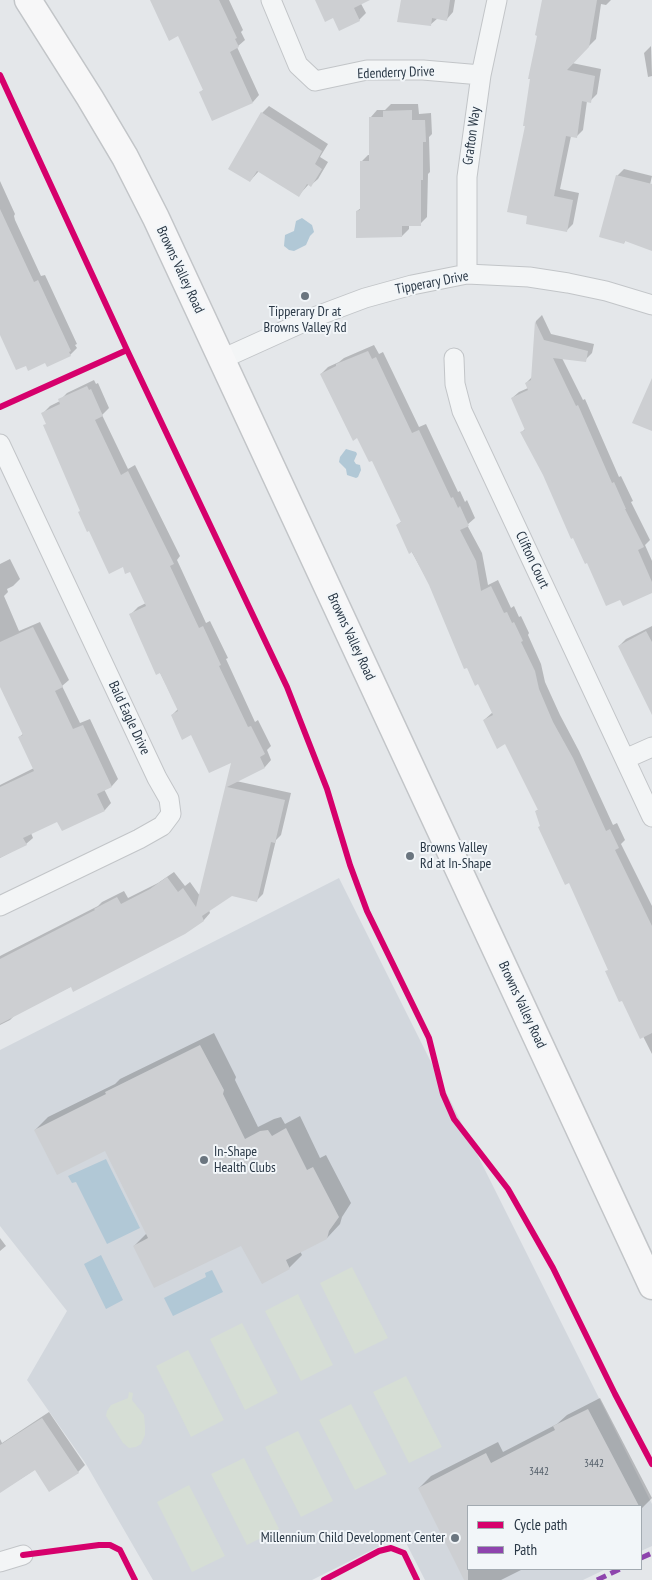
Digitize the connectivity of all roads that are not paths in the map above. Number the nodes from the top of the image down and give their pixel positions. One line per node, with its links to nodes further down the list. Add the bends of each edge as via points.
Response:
1 (28, 0): 8 (main road, Browns Valley Road, via 125,157)
2 (271, 0): 4 (street, Edenderry Drive, via 298,65 315,82 367,70)
3 (497, 0): 4 (street, Grafton Way)
4 (481, 75): 5 (street, Grafton Way, via 467,177)
5 (467, 274): 6 (street, Tipperary Drive, via 568,282); 8 (street, Tipperary Drive, via 365,298)
6 (652, 305)
7 (454, 358): 11 (street, Clifton Court, via 455,384 462,412)
8 (222, 359): 14 (main road, Browns Valley Road)
9 (0, 444): 13 (street, Bald Eagle Drive, via 169,799 171,814 162,826 138,839)
10 (652, 747): 11 (street)
11 (625, 759): 12 (street, Clifton Court)
12 (652, 817)
13 (0, 906)
14 (652, 1286)
15 (23, 1555): 16 (street)
16 (0, 1562)

